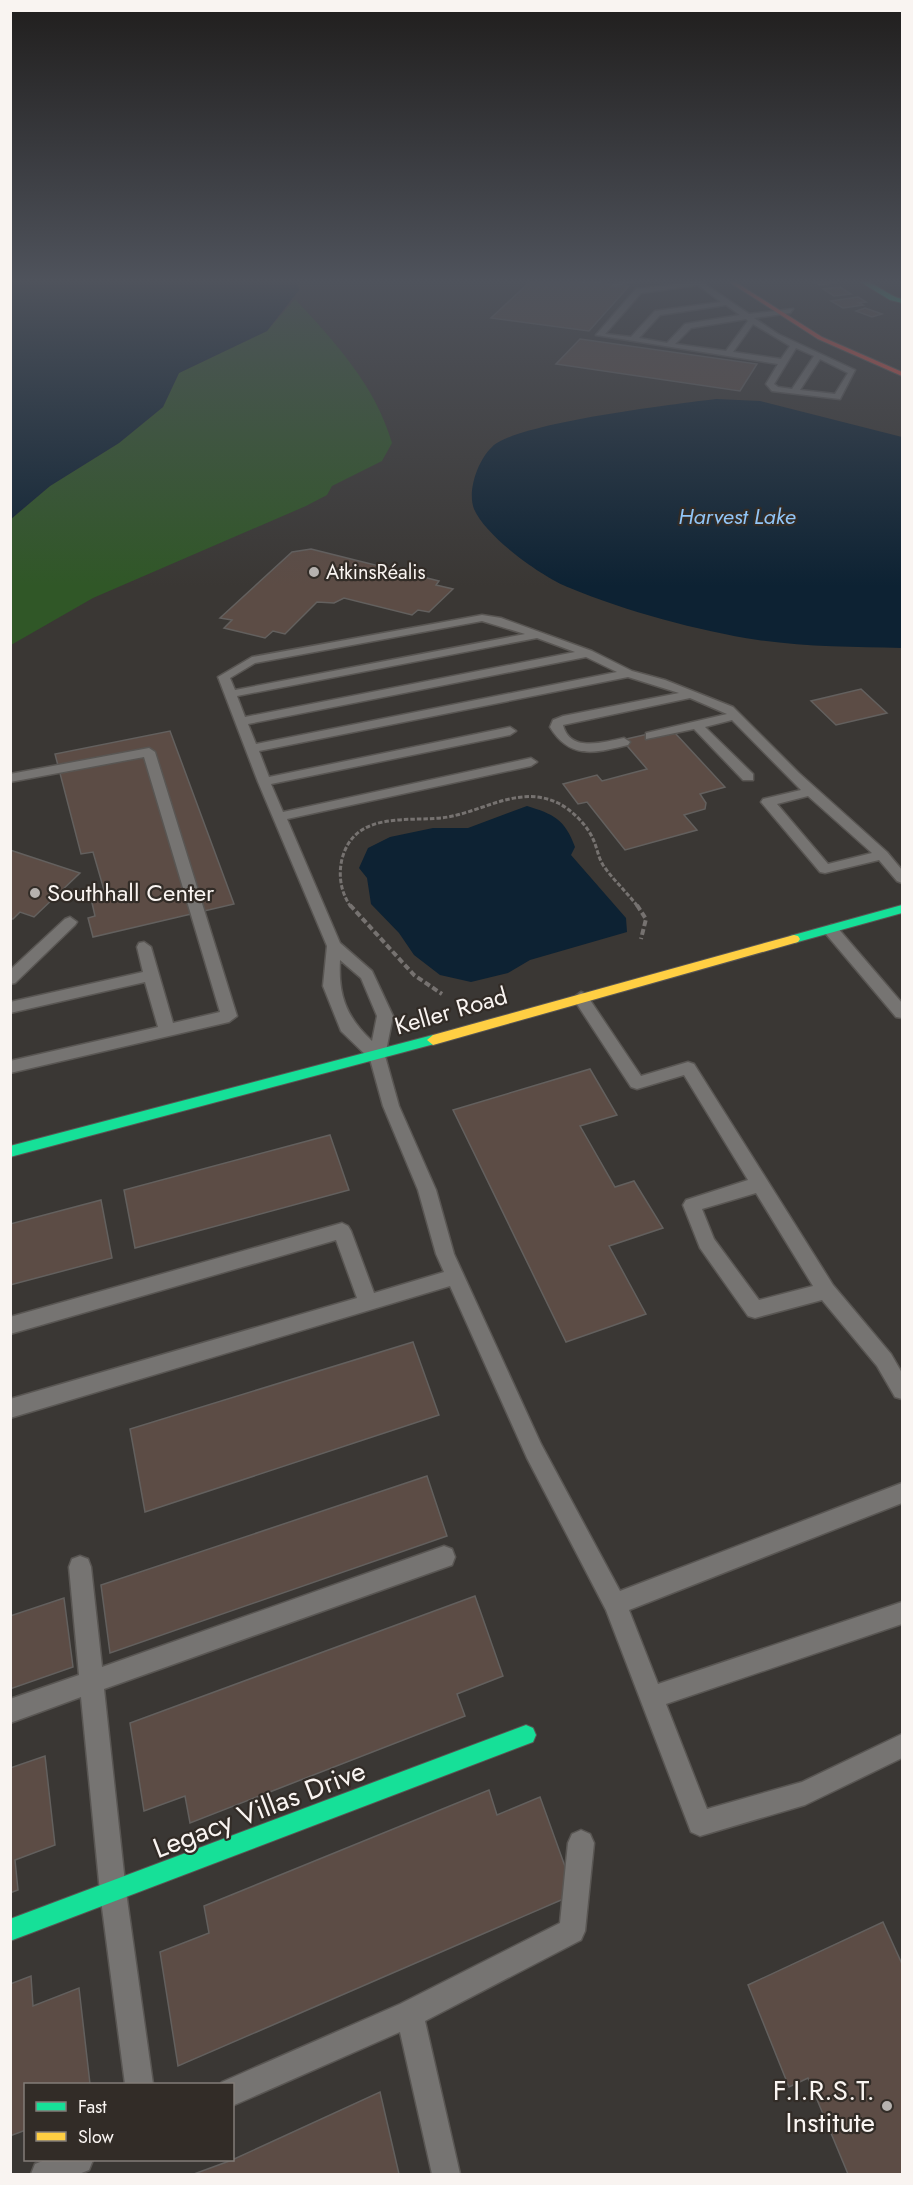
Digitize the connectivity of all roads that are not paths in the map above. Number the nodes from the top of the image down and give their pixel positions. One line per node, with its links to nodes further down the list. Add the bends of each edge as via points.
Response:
1 (771, 382): 4 (lane, via 775,389)
2 (801, 382): 4 (lane)
3 (846, 382): 4 (lane, via 837,397)
4 (795, 391)
5 (537, 634): 6 (lane); 9 (lane); 9 (lane, via 482,618 252,660 224,676)
6 (588, 653): 7 (lane); 11 (lane)
7 (633, 675): 8 (lane, via 666,691); 16 (lane)
8 (683, 693): 10 (lane, via 720,705); 15 (lane, via 557,723 567,743 579,749)
9 (230, 694): 11 (lane)
10 (735, 716): 12 (lane); 21 (lane)
11 (241, 722): 16 (lane)
12 (697, 724): 14 (lane); 18 (lane)
13 (510, 731): 20 (lane)
14 (650, 735)
15 (624, 742)
16 (251, 749): 20 (lane)
17 (531, 762): 22 (lane)
18 (748, 777)
19 (10, 778): 35 (lane, via 149,752 229,1016)
20 (264, 782): 22 (lane)
21 (811, 791): 23 (lane); 23 (lane, via 768,802 825,869)
22 (279, 817): 28 (lane)
23 (882, 855): 24 (lane)
24 (903, 878)
25 (903, 909): 27 (street, Keller Road)
26 (70, 922): 31 (lane)
27 (831, 930): 32 (street, Keller Road); 34 (lane)
28 (334, 946): 36 (lane, via 331,986 347,1027); 36 (lane, via 367,975 386,1016)
29 (144, 947): 30 (lane)
30 (151, 975): 33 (lane); 35 (lane)
31 (10, 979)
32 (581, 998): 36 (street, Keller Road); 39 (lane, via 637,1083 688,1068)
33 (10, 1008)
34 (903, 1013)
35 (167, 1030): 37 (lane)
36 (376, 1056): 38 (street, Keller Road); 40 (lane)
37 (10, 1067)
38 (10, 1152)
39 (760, 1184): 41 (lane); 41 (lane, via 692,1206 706,1243 755,1310)
40 (455, 1277): 42 (lane); 49 (lane, via 534,1451)
41 (826, 1291): 44 (lane, via 884,1360)
42 (368, 1303): 43 (lane, via 342,1231); 45 (lane)
43 (10, 1326)
44 (903, 1390)
45 (10, 1409)
46 (903, 1493): 49 (lane)
47 (444, 1557): 51 (lane)
48 (80, 1567): 51 (lane)
49 (615, 1604): 52 (lane)
50 (903, 1613): 52 (lane)
51 (93, 1682): 53 (lane); 57 (lane)
52 (650, 1698): 55 (lane, via 700,1823 805,1793)
53 (10, 1712)
54 (526, 1735): 57 (street, Legacy Villas Drive)
55 (903, 1746)
56 (581, 1843): 59 (lane, via 572,1931)
57 (113, 1892): 58 (street, Legacy Villas Drive); 60 (lane)
58 (10, 1930)
59 (410, 2014): 61 (lane); 64 (lane)
60 (140, 2083)
61 (234, 2091)
62 (77, 2161): 63 (lane)
63 (45, 2175)
64 (446, 2175)

